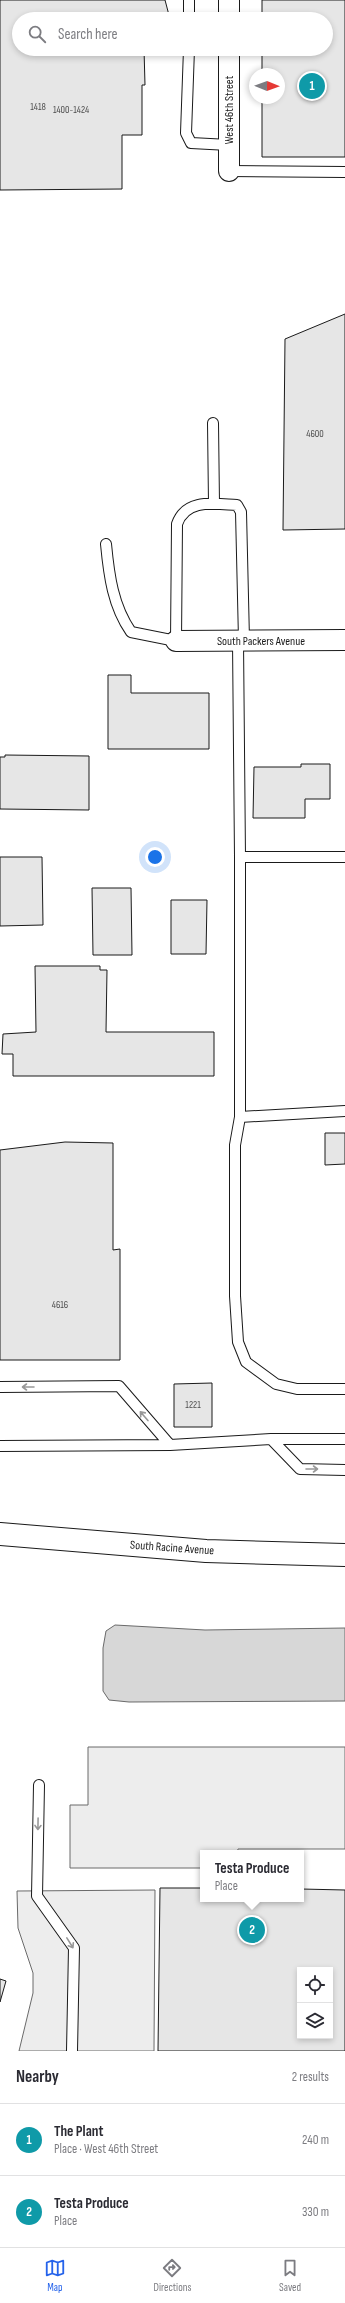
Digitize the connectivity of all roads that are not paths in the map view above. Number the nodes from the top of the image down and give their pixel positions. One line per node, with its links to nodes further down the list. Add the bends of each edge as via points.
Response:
1 (189, 0): 3 (lane)
2 (229, 0): 4 (street)
3 (189, 12)
4 (229, 12)
5 (189, 56): 7 (lane, via 186,133 191,143)
6 (229, 56): 7 (street, West 46th Street)
7 (229, 145): 8 (street, West 46th Street)
8 (229, 171): 9 (lane)
9 (345, 172)
10 (213, 422): 11 (lane)
11 (214, 504): 13 (lane, via 237,505 241,512); 15 (lane, via 188,508 179,517 177,524)
12 (106, 544): 15 (lane, via 110,580 121,617 131,632)
13 (241, 640): 14 (street, South Packers Avenue); 15 (street, South Packers Avenue); 16 (lane)
14 (345, 640)
15 (176, 641)
16 (240, 857): 17 (lane); 19 (lane)
17 (345, 857)
18 (345, 1111): 19 (lane)
19 (240, 1117): 21 (lane, via 235,1145 235,1296 238,1342 246,1362 276,1384 297,1389)
20 (0, 1387): 24 (lane, one-way to 20, via 119,1386)
21 (345, 1388)
22 (271, 1439): 23 (lane); 24 (lane); 26 (lane, one-way to 26, via 300,1469)
23 (345, 1439)
24 (170, 1445): 25 (lane)
25 (0, 1446)
26 (345, 1470)
27 (0, 1534): 28 (street, South Racine Avenue, via 206,1551)
28 (345, 1555)
29 (39, 1785): 30 (lane, one-way to 30, via 37,1896 74,1948)
30 (72, 2051)

